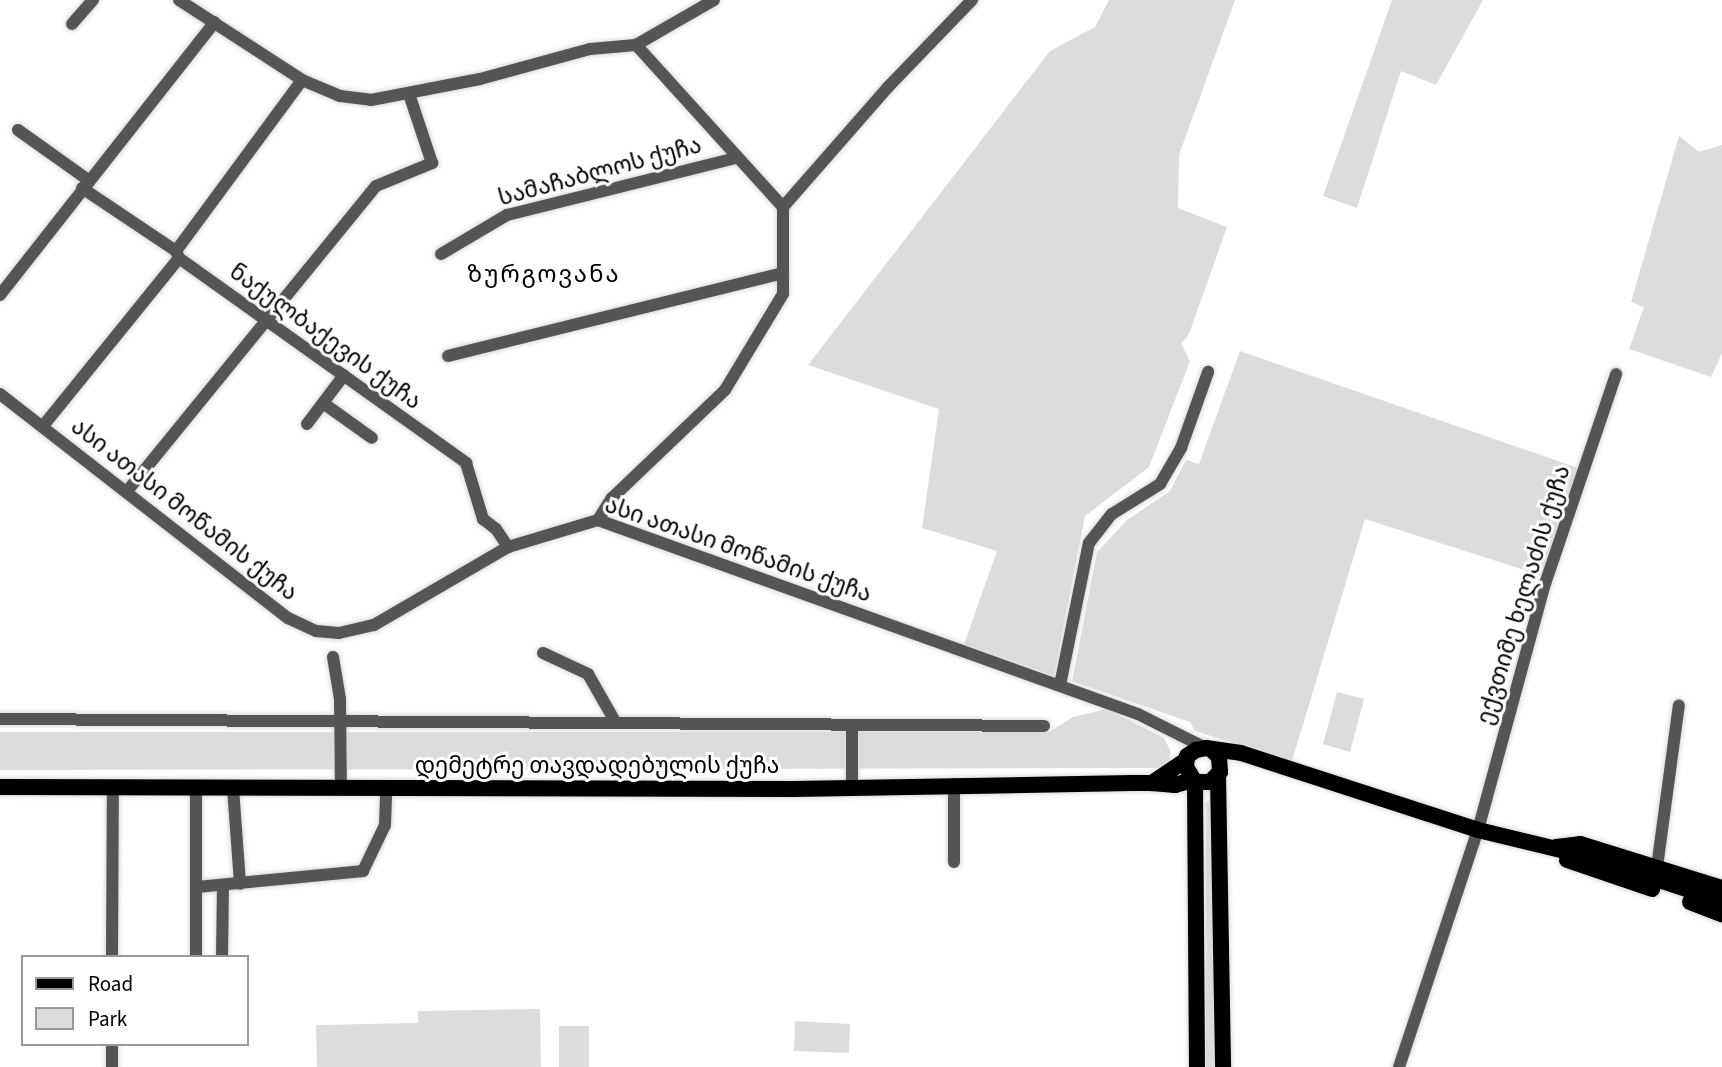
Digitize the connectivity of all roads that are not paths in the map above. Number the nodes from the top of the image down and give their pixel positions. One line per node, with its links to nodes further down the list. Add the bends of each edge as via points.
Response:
1 (93, 0): 6 (street)
2 (178, 0): 5 (street)
3 (714, 0): 7 (street)
4 (972, 0): 13 (street)
5 (215, 22): 8 (street); 12 (street)
6 (72, 24)
7 (636, 45): 9 (street, via 590,49); 11 (street)
8 (302, 80): 9 (street, via 340,96 389,99); 15 (street)
9 (409, 94): 18 (street, via 432,163 376,186)
10 (18, 130): 12 (street, ნაქულბაქევის ქუჩა)
11 (735, 158): 13 (street); 14 (street, სამაჩაბლოს ქუჩა, via 507,215)
12 (85, 184): 15 (street, ნაქულბაქევის ქუჩა); 17 (street)
13 (783, 207): 16 (street)
14 (441, 254)
15 (177, 255): 18 (street, ნაქულბაქევის ქუჩა); 26 (street)
16 (783, 273): 19 (street); 29 (street, via 783,294 725,390 612,498)
17 (0, 295)
18 (265, 318): 22 (street, ნაქულბაქევის ქუჩა); 28 (street)
19 (448, 356)
20 (1208, 372): 33 (street, via 1181,448 1160,484 1112,514 1089,543)
21 (1616, 374): 57 (street, ექვთიმე ხელაძის ქუჩა, via 1543,590)
22 (344, 375): 24 (street); 30 (street, ნაქულბაქევის ქუჩა, via 466,463 483,519)
23 (0, 394): 26 (street, ასი ათასი მოწამის ქუჩა)
24 (323, 403): 25 (street); 27 (street)
25 (307, 424)
26 (43, 426): 28 (street, ასი ათასი მოწამის ქუჩა)
27 (372, 438)
28 (128, 490): 30 (street, ასი ათასი მოწამის ქუჩა, via 288,618 316,631 339,633 374,625)
29 (598, 520): 30 (street, ასი ათასი მოწამის ქუჩა); 33 (street, ასი ათასი მოწამის ქუჩა)
30 (508, 547)
31 (543, 653): 37 (street, via 588,674)
32 (333, 657): 36 (street)
33 (1060, 685): 40 (street, ასი ათასი მოწამის ქუჩა)
34 (1679, 705): 60 (street)
35 (0, 719): 36 (street, დემეტრე თავდადებულის ქუჩა)
36 (340, 721): 37 (street, დემეტრე თავდადებულის ქუჩა); 54 (street)
37 (616, 723): 38 (street, დემეტრე თავდადებულის ქუჩა)
38 (852, 725): 39 (street, დემეტრე თავდადებულის ქუჩა); 49 (street)
39 (1044, 726)
40 (1170, 730): 41 (street, ასი ათასი მოწამის ქუჩა); 43 (street)
41 (1208, 749): 42 (main road); 43 (main road); 44 (main road, via 1219,757)
42 (1241, 753): 44 (main road); 57 (main road)
43 (1187, 758): 45 (main road); 46 (main road)
44 (1220, 772): 45 (main road, via 1210,782); 73 (main road)
45 (1194, 781): 48 (main road); 56 (main road)
46 (1152, 783): 47 (main road, დემეტრე თავდადებულის ქუჩა); 48 (main road, დემეტრე თავდადებულის ქუჩა)
47 (954, 784): 49 (main road, დემეტრე თავდადებულის ქუჩა); 59 (street)
48 (1175, 785): 56 (main road)
49 (852, 787): 55 (main road, დემეტრე თავდადებულის ქუჩა)
50 (0, 788): 51 (main road, დემეტრე თავდადებულის ქუჩა)
51 (113, 788): 52 (main road, დემეტრე თავდადებულის ქუჩა); 67 (street)
52 (196, 788): 53 (main road, დემეტრე თავდადებულის ქუჩა); 63 (street)
53 (233, 788): 54 (main road, დემეტრე თავდადებულის ქუჩა); 61 (street)
54 (341, 788): 55 (main road, დემეტრე თავდადებულის ქუჩა)
55 (386, 788): 61 (street, via 385,825 363,871)
56 (1197, 808): 72 (main road)
57 (1478, 830): 58 (main road); 74 (street, ექვთიმე ხელაძის ქუჩა)
58 (1546, 849): 60 (main road, via 1580,844); 65 (main road, via 1590,857); 66 (main road, via 1578,865)
59 (954, 862)
60 (1657, 867): 64 (main road)
61 (240, 884): 62 (street)
62 (223, 885): 63 (street); 69 (street)
63 (197, 887): 68 (street)
64 (1722, 888)
65 (1722, 901)
66 (1722, 914)
67 (112, 955)
68 (196, 955)
69 (222, 955)
70 (112, 1046): 71 (street)
71 (112, 1067)
72 (1197, 1067)
73 (1223, 1067)
74 (1399, 1067)

